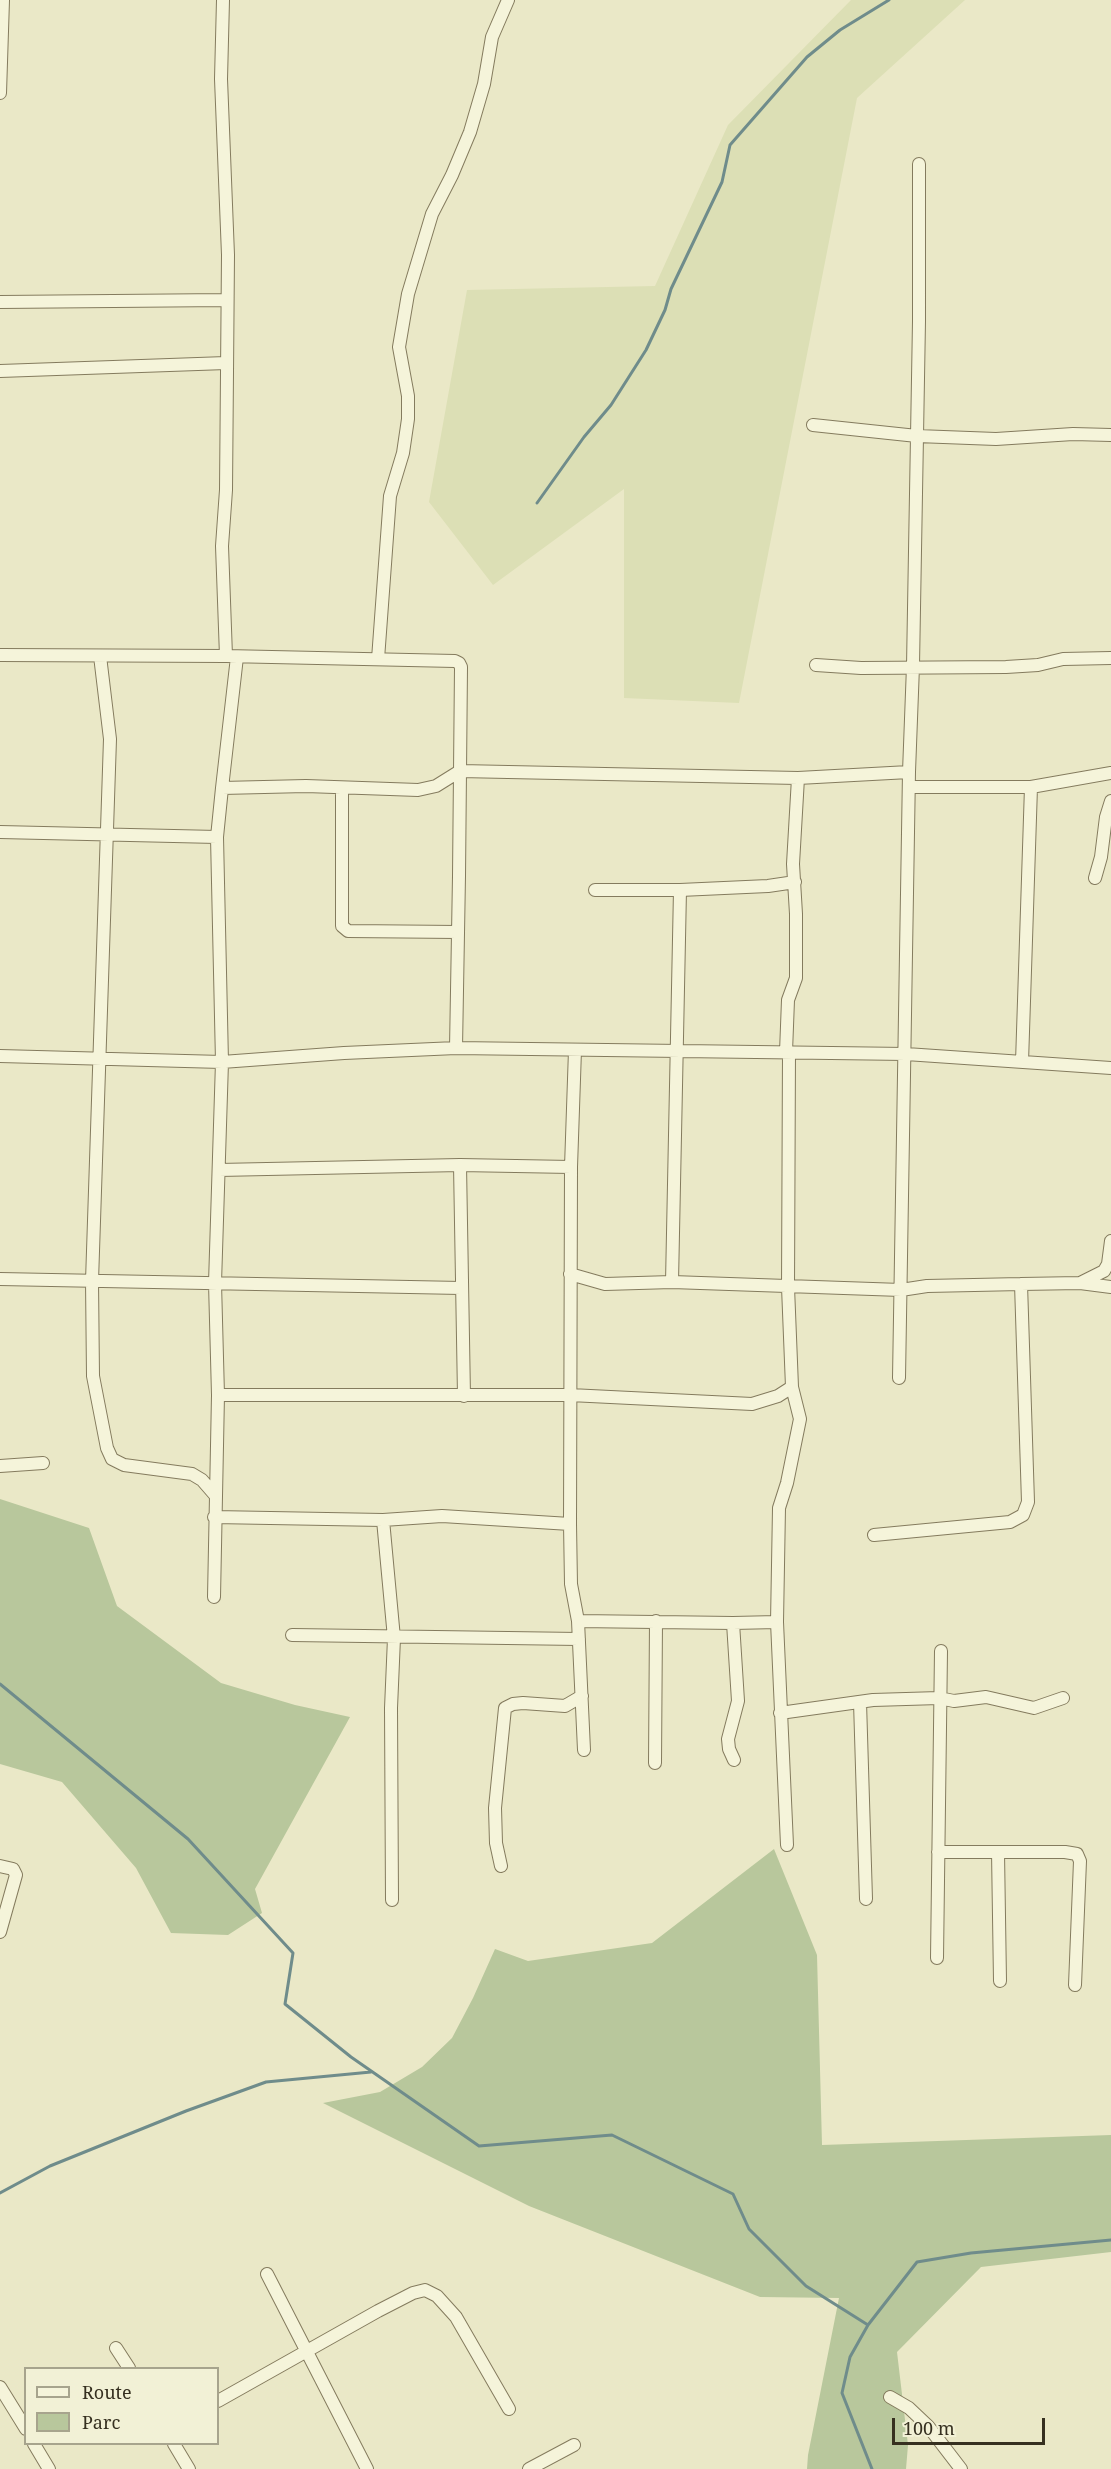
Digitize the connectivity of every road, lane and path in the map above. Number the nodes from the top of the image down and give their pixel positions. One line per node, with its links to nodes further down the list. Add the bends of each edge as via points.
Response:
1 (3, 0): 4 (street)
2 (223, 0): 7 (street)
3 (508, 0): 18 (street, via 492,37 470,132 432,214 408,294 399,347 408,418 390,496)
4 (1, 54): 5 (street)
5 (0, 93)
6 (919, 164): 13 (street)
7 (226, 300): 8 (street); 9 (street)
8 (0, 302)
9 (226, 363): 10 (street); 16 (street, via 222,538)
10 (0, 371)
11 (813, 425): 13 (street)
12 (1111, 435): 13 (street, via 996,439)
13 (917, 436): 20 (street)
14 (0, 655): 15 (street)
15 (100, 656): 16 (street); 31 (street, via 111,739)
16 (231, 657): 18 (street); 26 (street)
17 (1111, 658): 20 (street, via 1063,659 1006,667)
18 (378, 659): 21 (street, via 459,663)
19 (816, 665): 20 (street)
20 (913, 666): 22 (street)
21 (460, 771): 24 (street); 27 (street, via 436,786 418,790); 37 (street)
22 (909, 772): 24 (street); 28 (street)
23 (1111, 773): 25 (street)
24 (798, 778): 34 (street)
25 (1031, 787): 28 (street); 46 (street)
26 (222, 788): 27 (street); 32 (street)
27 (342, 788): 37 (street, via 342,926 348,931)
28 (910, 788): 42 (street)
29 (1111, 801): 33 (street)
30 (0, 832): 31 (street)
31 (107, 836): 32 (street); 44 (street)
32 (217, 837): 45 (street)
33 (1095, 878)
34 (795, 882): 36 (street); 41 (street, via 796,978 789,1000)
35 (595, 890): 36 (street)
36 (680, 890): 40 (street)
37 (458, 932): 38 (street)
38 (456, 1048): 39 (street); 45 (street)
39 (575, 1050): 40 (street); 49 (street)
40 (676, 1052): 41 (street); 55 (street)
41 (787, 1052): 42 (street); 59 (street)
42 (906, 1054): 46 (street); 62 (street)
43 (0, 1056): 44 (street)
44 (98, 1058): 45 (street); 54 (street)
45 (222, 1062): 50 (street)
46 (1022, 1062): 47 (street)
47 (1111, 1068)
48 (460, 1165): 49 (street); 50 (street); 61 (street)
49 (571, 1167): 52 (street)
50 (219, 1170): 56 (street)
51 (1111, 1241): 57 (street, via 1104,1271)
52 (570, 1274): 55 (street, via 605,1284); 66 (street)
53 (0, 1280): 54 (street)
54 (92, 1281): 56 (street); 70 (street, via 93,1376 112,1459 124,1465 192,1474)
55 (672, 1282): 59 (street)
56 (215, 1283): 61 (street); 65 (street)
57 (1080, 1283): 58 (street); 60 (street)
58 (1021, 1284): 62 (street); 74 (street, via 1028,1502 1023,1515 1010,1522)
59 (788, 1287): 62 (street); 64 (street)
60 (1111, 1287)
61 (461, 1288): 67 (street)
62 (901, 1290): 63 (street)
63 (899, 1378)
64 (792, 1387): 66 (street, via 752,1404); 78 (street, via 800,1419 779,1508)
65 (218, 1395): 67 (street); 70 (street)
66 (570, 1395): 67 (street); 73 (street)
67 (464, 1396)
68 (43, 1463): 69 (street)
69 (0, 1466)
70 (215, 1495): 71 (street)
71 (214, 1517): 72 (street); 75 (street)
72 (383, 1520): 73 (street, via 442,1516); 81 (street)
73 (570, 1524): 76 (street, via 571,1584)
74 (874, 1535)
75 (214, 1597)
76 (578, 1621): 77 (street); 82 (street)
77 (656, 1621): 79 (street); 91 (street)
78 (777, 1622): 79 (street); 88 (street)
79 (733, 1623): 90 (street, via 738,1701 728,1739)
80 (292, 1635): 81 (street)
81 (393, 1638): 82 (street); 98 (street)
82 (579, 1639): 84 (street)
83 (941, 1651): 85 (street)
84 (582, 1696): 89 (street); 96 (street, via 565,1707 523,1703 505,1708 494,1828)
85 (939, 1698): 86 (street, via 954,1701 995,1697 1034,1708); 87 (street); 93 (street)
86 (1063, 1698)
87 (860, 1702): 88 (street); 97 (street)
88 (780, 1713): 92 (street)
89 (584, 1750)
90 (734, 1760)
91 (655, 1763)
92 (787, 1845)
93 (938, 1852): 94 (street); 100 (street)
94 (998, 1852): 101 (street); 102 (street, via 1077,1854 1080,1861)
95 (0, 1866): 99 (street, via 14,1869 16,1875)
96 (501, 1866)
97 (866, 1899)
98 (392, 1900)
99 (0, 1932)
100 (937, 1958)
101 (1000, 1982)
102 (1075, 1985)
103 (267, 2274): 105 (street)
104 (116, 2348): 106 (street)
105 (305, 2350): 109 (street); 110 (street, via 425,2290 456,2317); 117 (street)
106 (128, 2367)
107 (0, 2387): 111 (street)
108 (890, 2397): 119 (street, via 928,2426)
109 (219, 2400)
110 (509, 2409)
111 (24, 2426)
112 (35, 2445): 115 (street)
113 (175, 2445): 116 (street)
114 (574, 2445): 118 (street)
115 (50, 2469)
116 (189, 2469)
117 (367, 2469)
118 (529, 2469)
119 (961, 2469)

